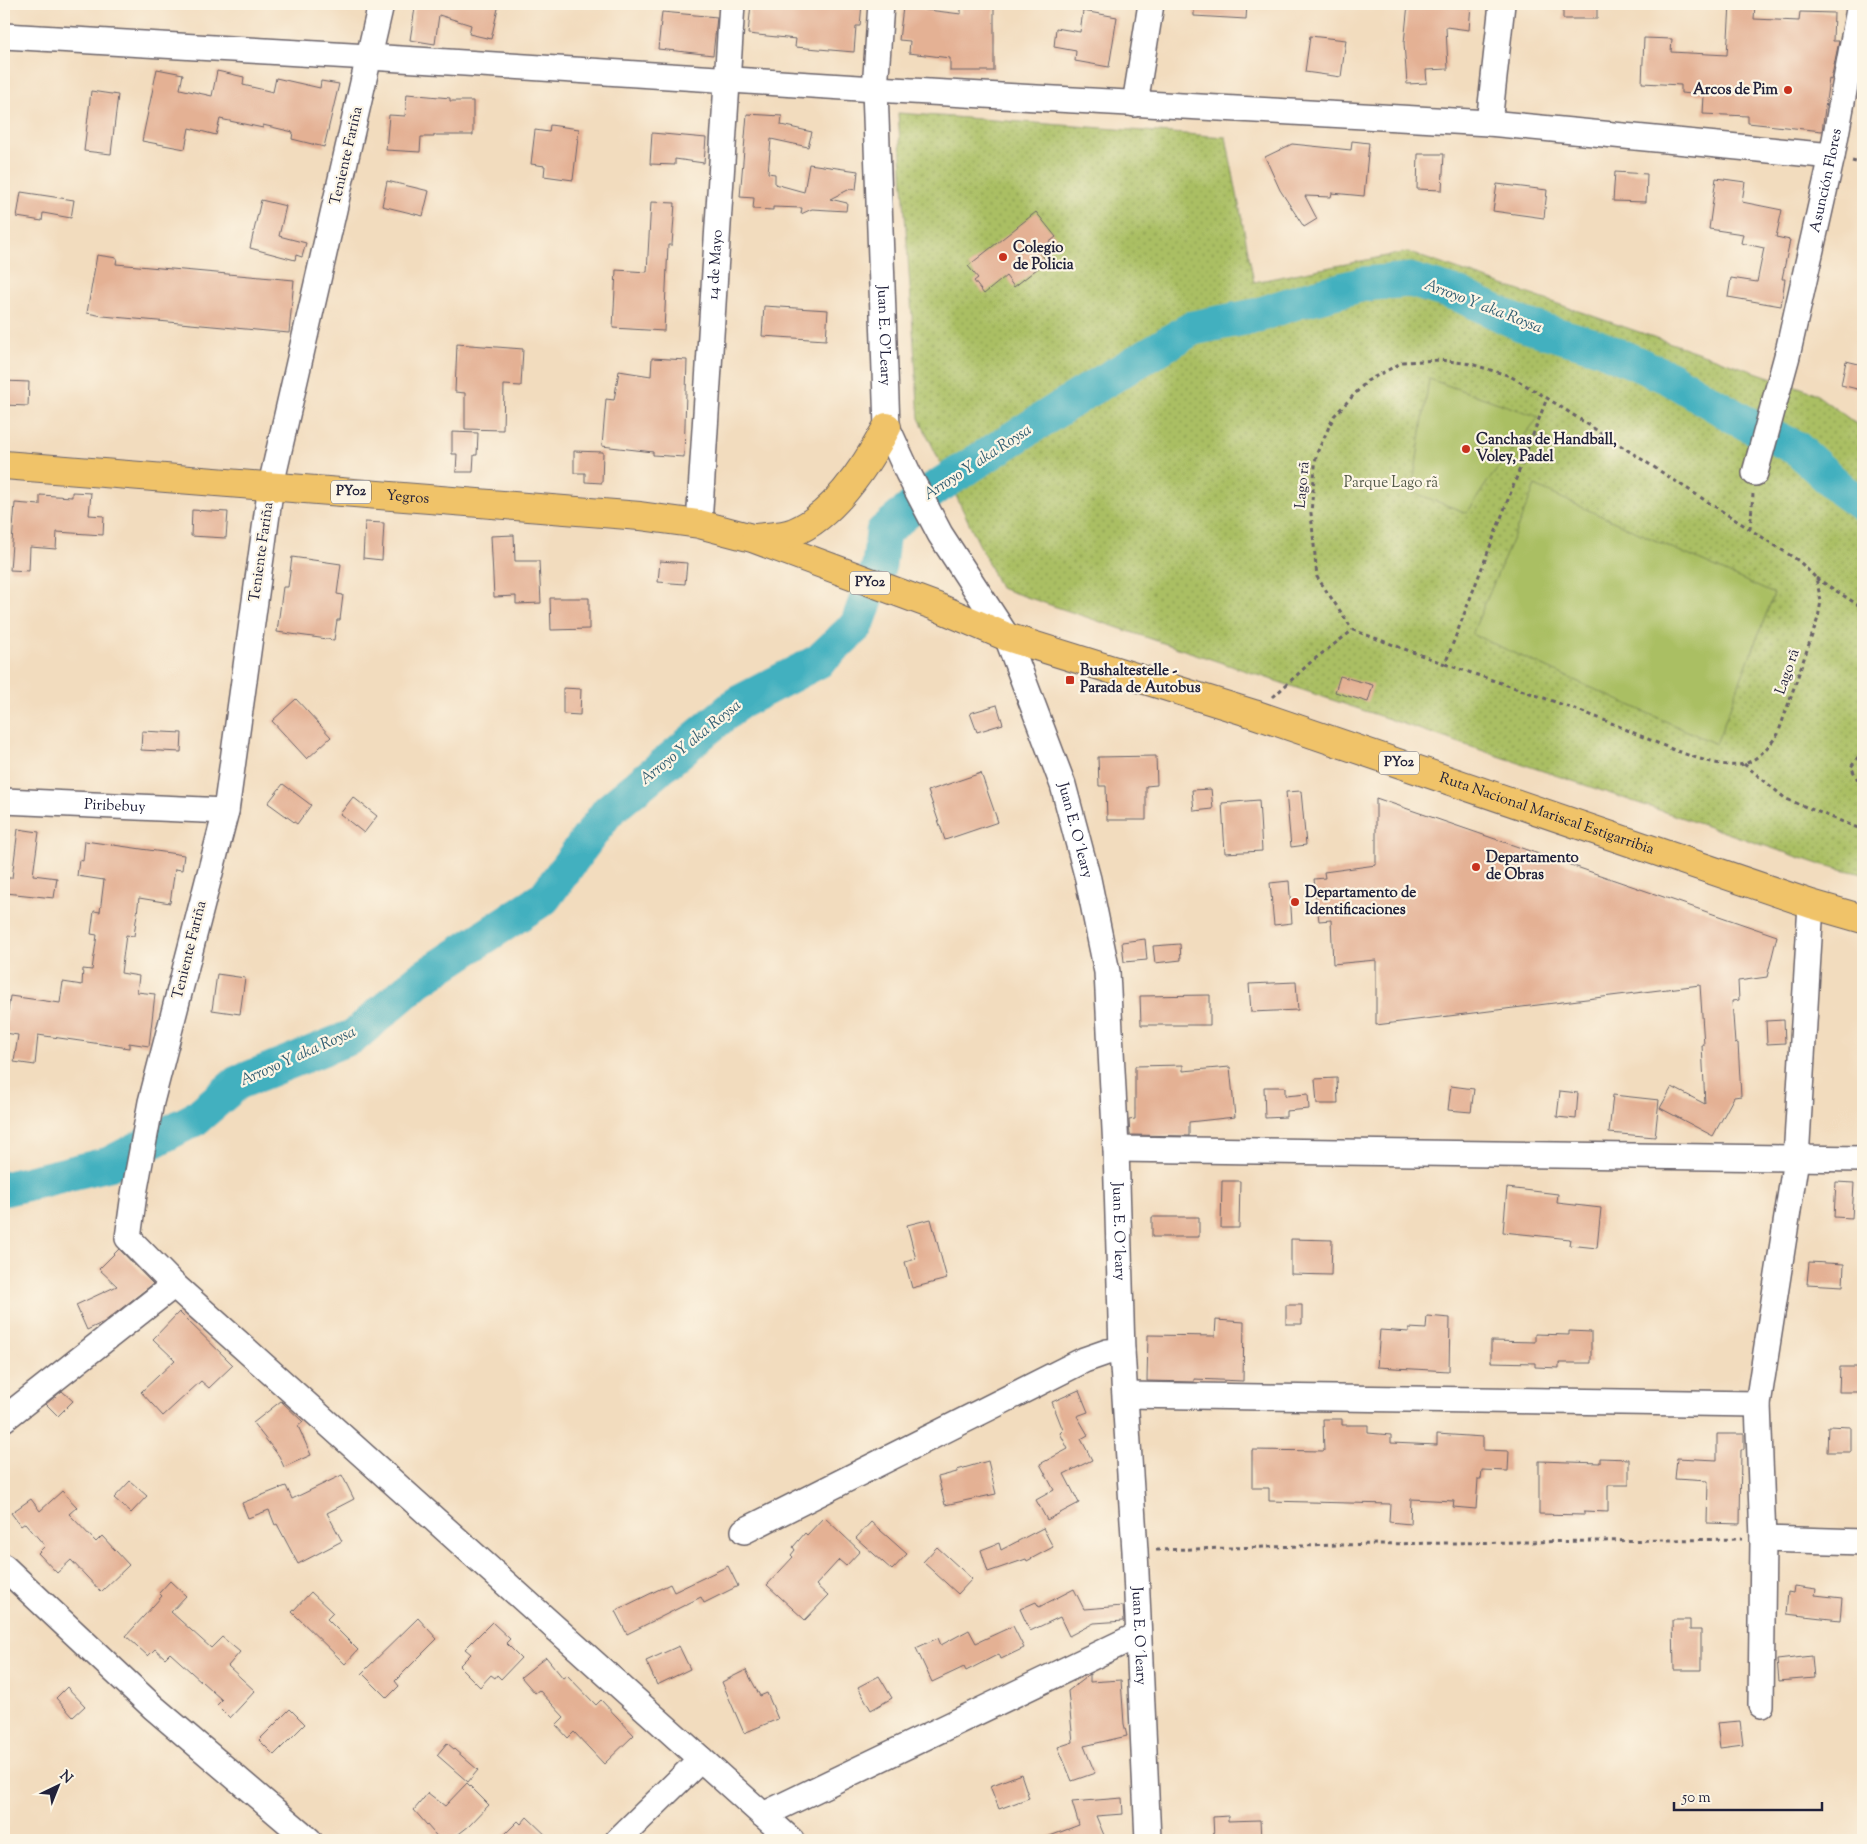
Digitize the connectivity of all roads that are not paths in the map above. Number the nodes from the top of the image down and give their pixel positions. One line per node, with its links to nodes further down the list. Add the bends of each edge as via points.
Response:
1 (380, 4): 8 (street, Teniente Fariña)
2 (732, 4): 9 (street, 14 de Mayo)
3 (881, 4): 10 (street, Juan E. O'Leary)
4 (1151, 4): 11 (street)
5 (1502, 4): 12 (street)
6 (1860, 4): 13 (street, Asunción Flores)
7 (4, 36): 8 (street)
8 (369, 57): 9 (street); 17 (street, Teniente Fariña)
9 (727, 79): 10 (street); 18 (street, 14 de Mayo)
10 (875, 90): 11 (street); 14 (street, Juan E. O'Leary)
11 (1135, 104): 12 (street)
12 (1489, 122): 13 (street)
13 (1832, 156): 16 (street, Asunción Flores, via 1787,356)
14 (887, 427): 19 (main road, via 858,476 811,523 793,533); 21 (street, Juan E. O'Leary, via 940,534)
15 (4, 465): 17 (main road, Yegros / PY02)
16 (1755, 473)
17 (271, 485): 18 (main road, Yegros / PY02, via 640,516); 23 (street, Teniente Fariña)
18 (698, 524): 19 (main road, Yegros / PY02)
19 (752, 538): 20 (main road, Yegros / PY02)
20 (805, 559): 21 (main road, Ruta Nacional Mariscal Estigarribia / PY02, via 935,606)
21 (1007, 637): 24 (main road, Ruta Nacional Mariscal Estigarribia / PY02, via 1254,714); 26 (street, Juan E. O´leary, via 1063,785 1090,888 1107,972)
22 (4, 801): 23 (street, Piribebuy)
23 (226, 812): 29 (street, Teniente Fariña, via 151,1102 128,1238)
24 (1812, 904): 25 (main road, Ruta Nacional Mariscal Estigarribia / PY02); 27 (street)
25 (1863, 920)
26 (1116, 1149): 27 (street); 30 (street, Juan E. O´leary)
27 (1796, 1159): 28 (street); 32 (street)
28 (1863, 1159)
29 (174, 1284): 33 (street); 40 (street)
30 (1122, 1351): 31 (street, Juan E. O´leary); 34 (street, via 1084,1360)
31 (1126, 1395): 32 (street); 38 (street, Juan E. O´leary)
32 (1758, 1404): 35 (street)
33 (4, 1419)
34 (744, 1531)
35 (1763, 1539): 36 (street); 39 (street)
36 (1863, 1542)
37 (4, 1567): 42 (street, via 153,1707)
38 (1138, 1635): 41 (street); 45 (street, Juan E. O´leary)
39 (1761, 1706)
40 (701, 1758): 41 (street); 43 (street)
41 (763, 1815): 44 (street)
42 (309, 1840)
43 (618, 1840)
44 (791, 1840)
45 (1148, 1840)

